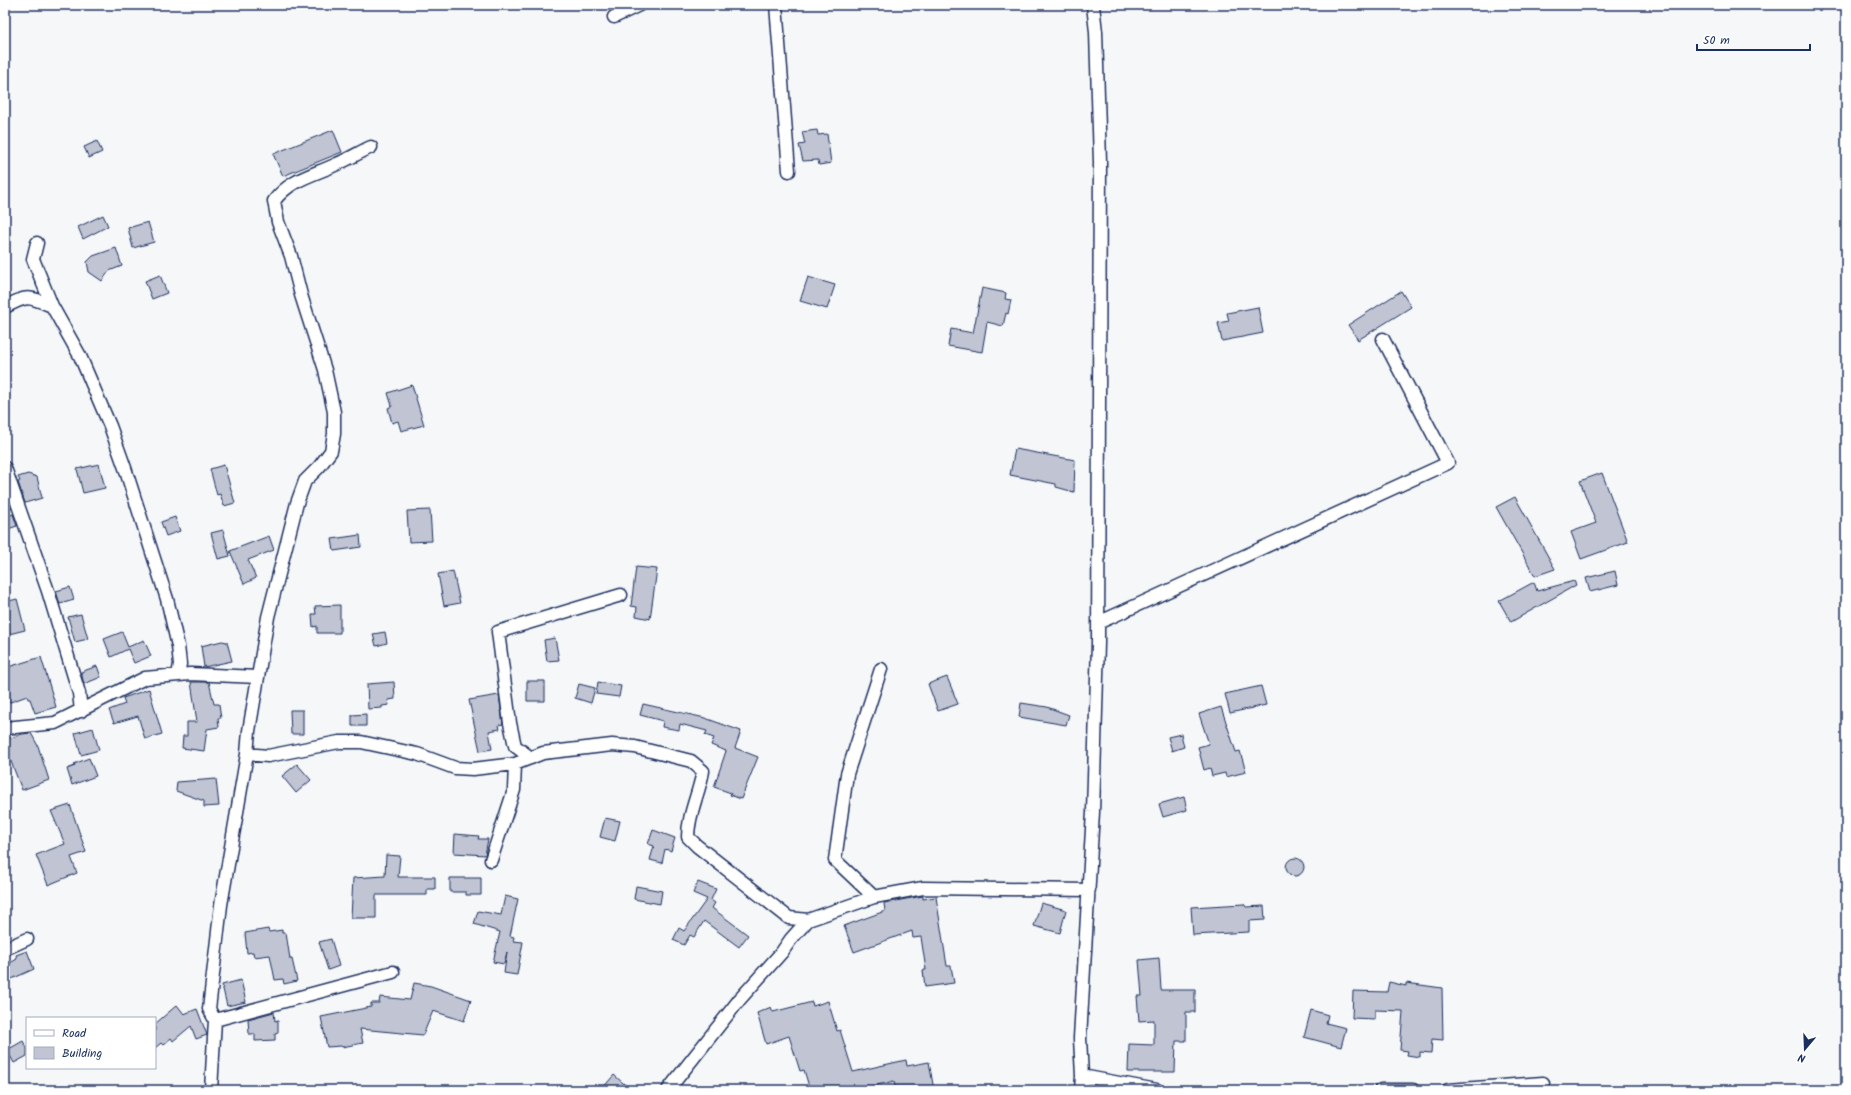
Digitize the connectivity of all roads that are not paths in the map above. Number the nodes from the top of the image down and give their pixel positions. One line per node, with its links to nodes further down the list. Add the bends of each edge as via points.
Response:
1 (639, 5): 4 (street)
2 (776, 5): 6 (street)
3 (1093, 5): 13 (street, via 1100,162)
4 (614, 17)
5 (371, 147): 16 (street, via 338,164 305,176 282,190 274,201 278,222 291,256 325,370 334,412 334,434 331,451 305,481 297,502 268,617)
6 (789, 170)
7 (37, 243): 8 (street, via 33,259)
8 (52, 306): 9 (street, via 35,299 22,298); 15 (street, via 80,356 125,468 167,600 178,646)
9 (5, 307)
10 (1383, 339): 13 (street, via 1448,463)
11 (5, 468): 17 (street, via 48,591 79,693)
12 (621, 595): 20 (street, via 498,632 515,746)
13 (1098, 623): 23 (street)
14 (881, 669): 24 (street, via 847,774 835,860)
15 (178, 674): 16 (street); 17 (street, via 145,678)
16 (258, 677): 19 (street)
17 (81, 711): 18 (street, via 56,723)
18 (5, 728)
19 (247, 754): 21 (street, via 268,756 339,742 361,742 417,754 455,768 473,769); 29 (street, via 221,905 209,1009)
20 (531, 758): 21 (street); 25 (street, via 543,753 612,745 635,747 691,761 703,771 688,822 688,837 789,918)
21 (515, 764): 22 (street, via 514,790)
22 (491, 860)
23 (1089, 890): 24 (street, via 923,888); 30 (street, via 1080,1038)
24 (874, 897): 25 (street)
25 (808, 920): 33 (street, via 740,999)
26 (27, 939): 27 (street)
27 (5, 949)
28 (393, 972): 29 (street)
29 (215, 1020): 32 (street)
30 (1082, 1076): 34 (street); 35 (street)
31 (1543, 1083): 38 (street)
32 (211, 1090)
33 (668, 1090)
34 (1081, 1090)
35 (1157, 1090)
36 (1381, 1090): 37 (street)
37 (1413, 1090)
38 (1448, 1090)

